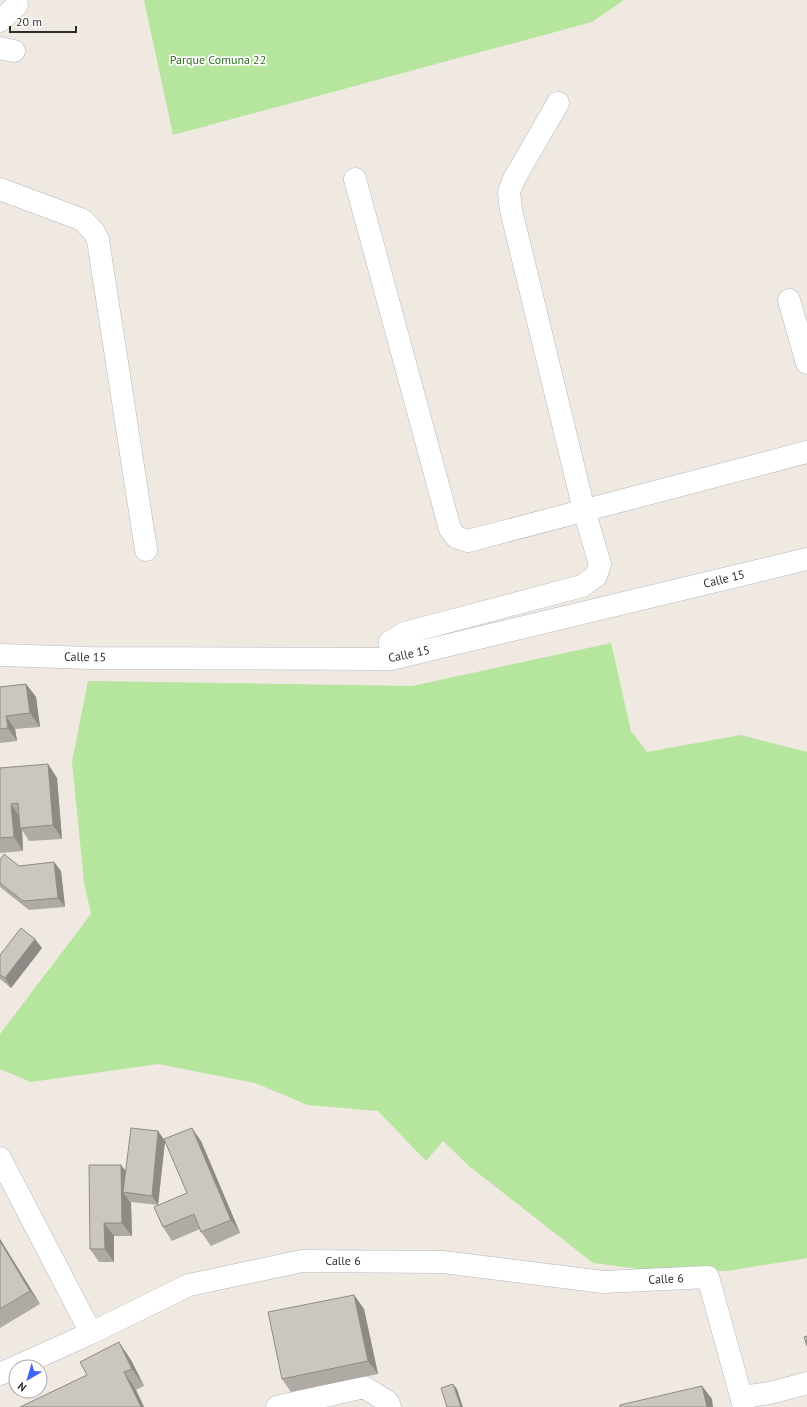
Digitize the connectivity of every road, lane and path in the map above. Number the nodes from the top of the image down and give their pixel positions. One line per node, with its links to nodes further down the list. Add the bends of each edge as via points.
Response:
1 (17, 5): 2 (street)
2 (0, 21)
3 (558, 103): 9 (street, via 514,179 510,204)
4 (355, 179): 9 (street, via 450,529 456,537 468,541)
5 (0, 189): 10 (street, via 83,220 98,240)
6 (789, 300): 7 (street)
7 (807, 363)
8 (807, 452): 9 (street)
9 (584, 510): 13 (street, via 600,564 596,576 582,586 405,633 390,642)
10 (146, 550)
11 (807, 559): 13 (street, Calle 15)
12 (0, 655): 13 (street, Calle 15)
13 (390, 659)
14 (0, 1158): 15 (street)
15 (91, 1333): 16 (street, Calle 6); 18 (street, Calle 6, via 189,1285 302,1261 443,1262 604,1282 708,1276)
16 (0, 1374)
17 (807, 1383): 18 (street)
18 (743, 1402)
19 (277, 1407): 20 (street, via 364,1387 388,1402)
20 (390, 1407)

